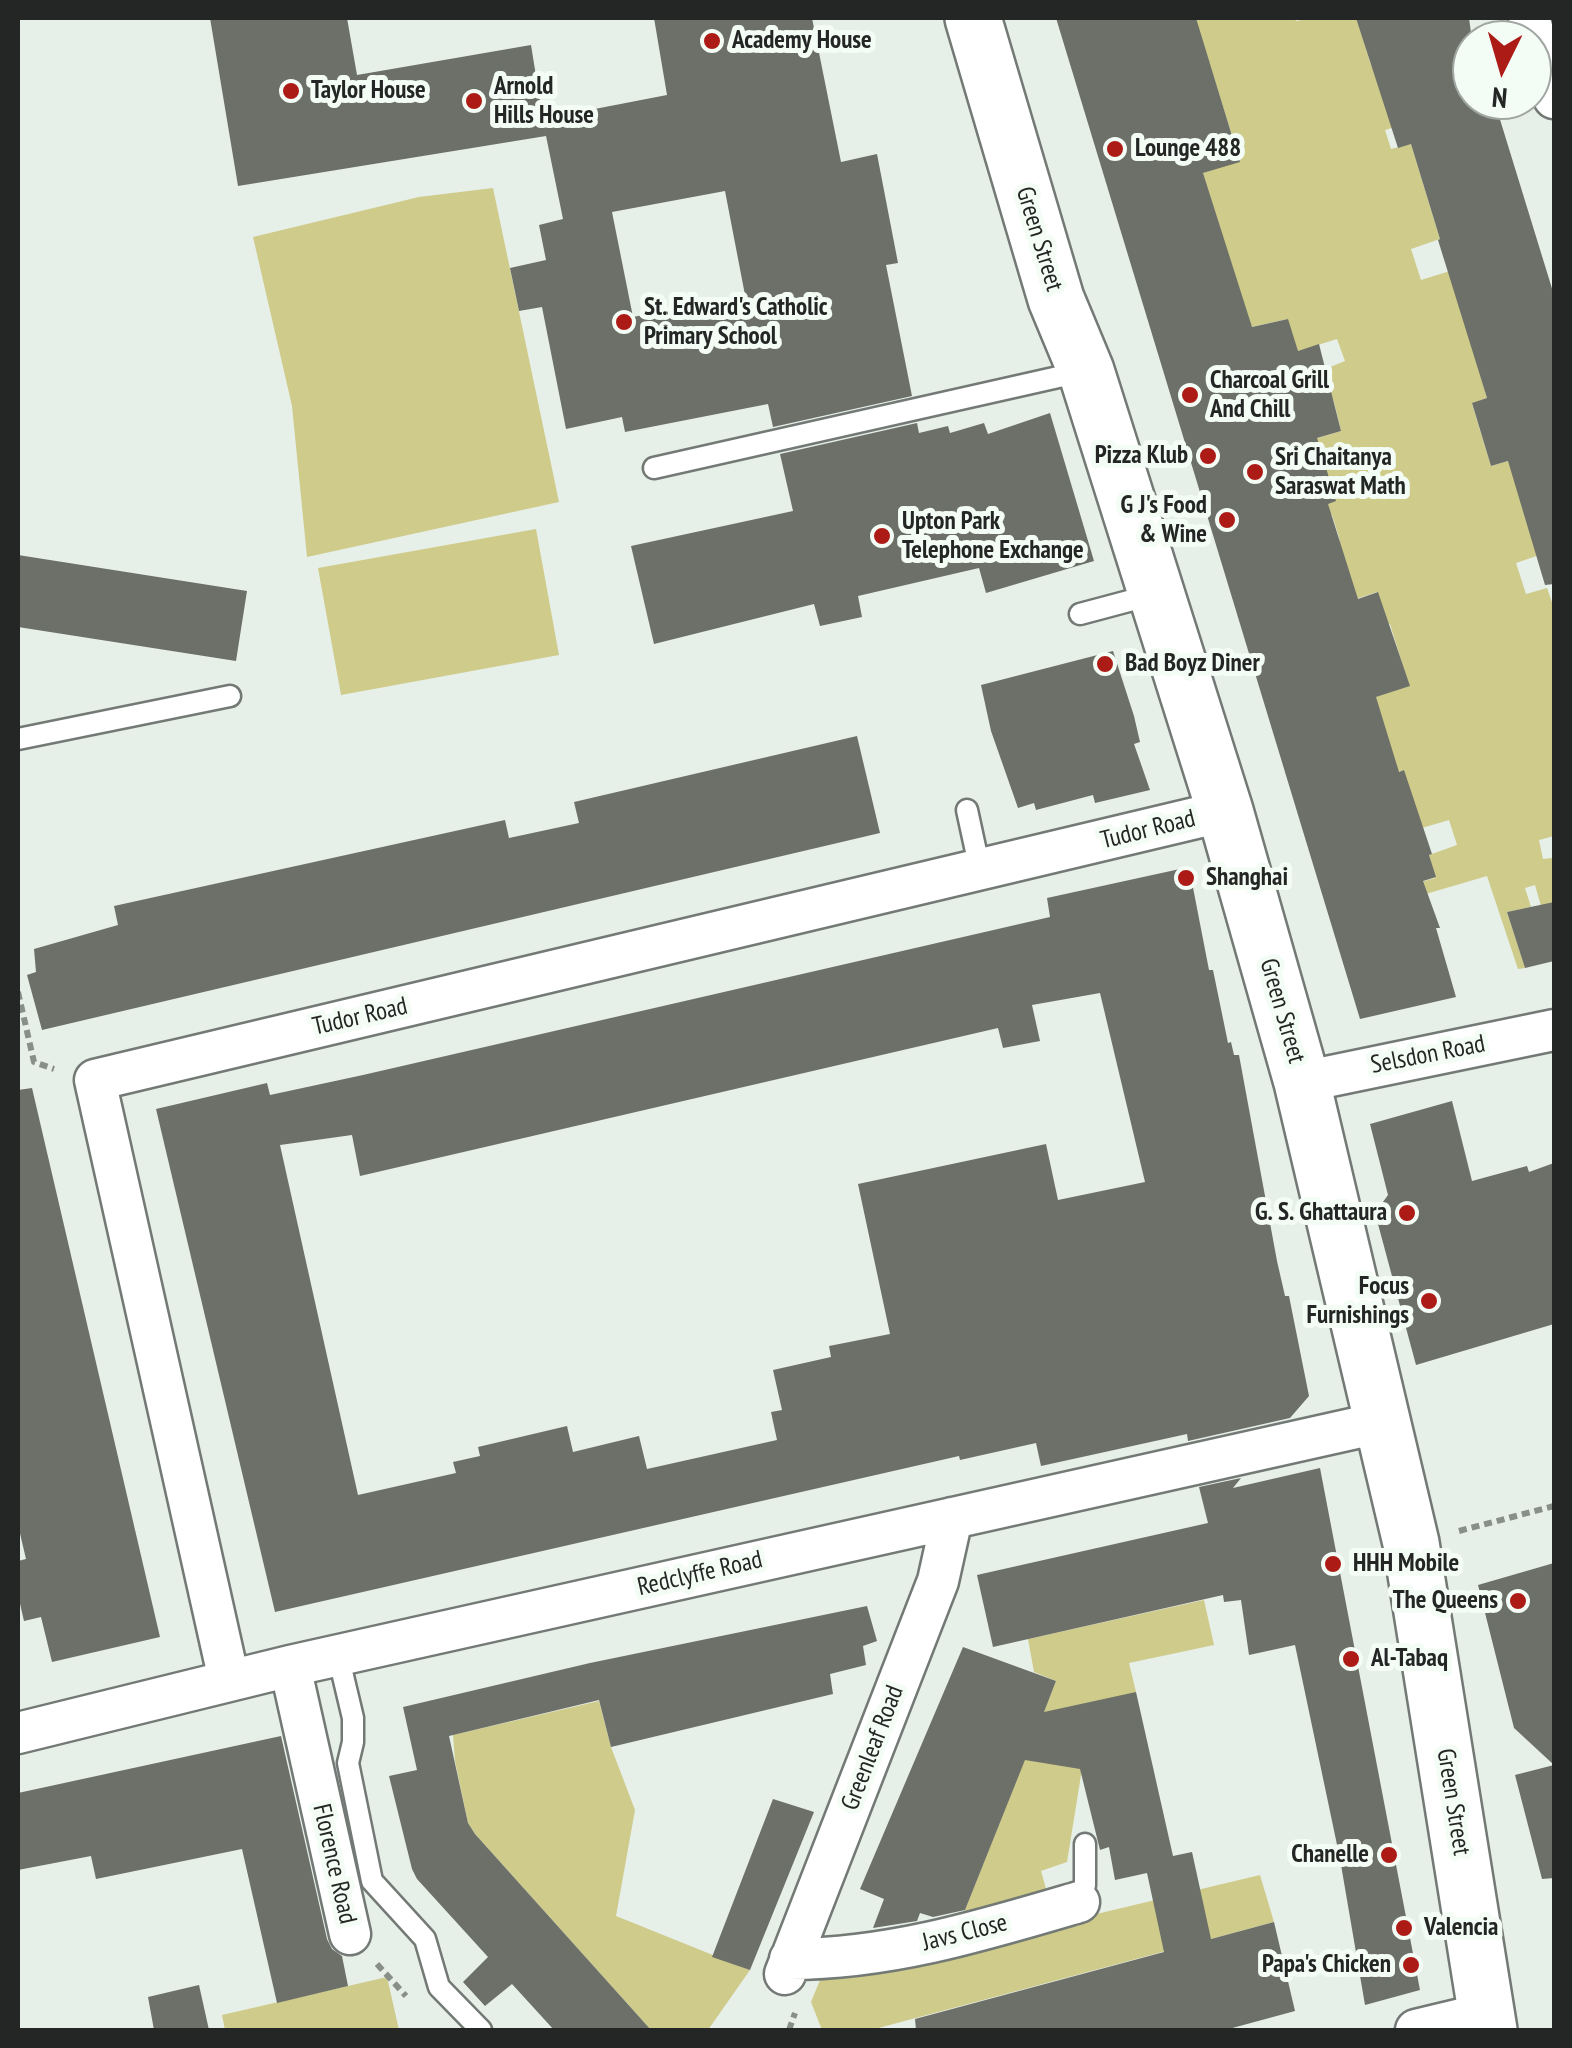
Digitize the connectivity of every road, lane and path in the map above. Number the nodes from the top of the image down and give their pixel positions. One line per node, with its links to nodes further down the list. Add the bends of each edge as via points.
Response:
1 (973, 18): 4 (main road, Green Street, via 1056,299)
2 (1529, 18): 3 (street)
3 (1554, 98)
4 (1086, 371): 5 (lane); 6 (main road, Green Street)
5 (654, 468)
6 (1157, 594): 7 (lane); 11 (main road, Green Street)
7 (1080, 614)
8 (230, 696): 9 (lane)
9 (18, 739)
10 (967, 810): 12 (lane)
11 (1225, 811): 12 (street, Tudor Road); 16 (main road, Green Street)
12 (980, 870): 23 (street, Tudor Road, via 94,1080)
13 (18, 992): 15 (path, via 34,1062)
14 (1554, 1030): 16 (street, Selsdon Road)
15 (66, 1073)
16 (1302, 1082): 17 (main road, Green Street)
17 (1384, 1422): 19 (street, Redclyffe Road); 20 (main road, Green Street)
18 (1554, 1506): 20 (path)
19 (952, 1518): 21 (street, Redclyffe Road); 28 (street, Greenleaf Road, via 938,1581)
20 (1411, 1544): 30 (main road, Green Street)
21 (338, 1655): 22 (street, Redclyffe Road); 31 (lane, via 353,1718 348,1762 372,1882 425,1939 438,1987)
22 (290, 1666): 23 (street, Redclyffe Road); 27 (street, Florence Road)
23 (229, 1680): 24 (street, Redclyffe Road)
24 (18, 1732)
25 (1085, 1844): 26 (lane, Javs Close)
26 (1079, 1902): 28 (street, Javs Close, via 938,1943)
27 (350, 1934): 29 (path, Florence Road)
28 (787, 1967)
29 (413, 2003)
30 (1488, 2022): 32 (street)
31 (481, 2030)
32 (1416, 2030)

